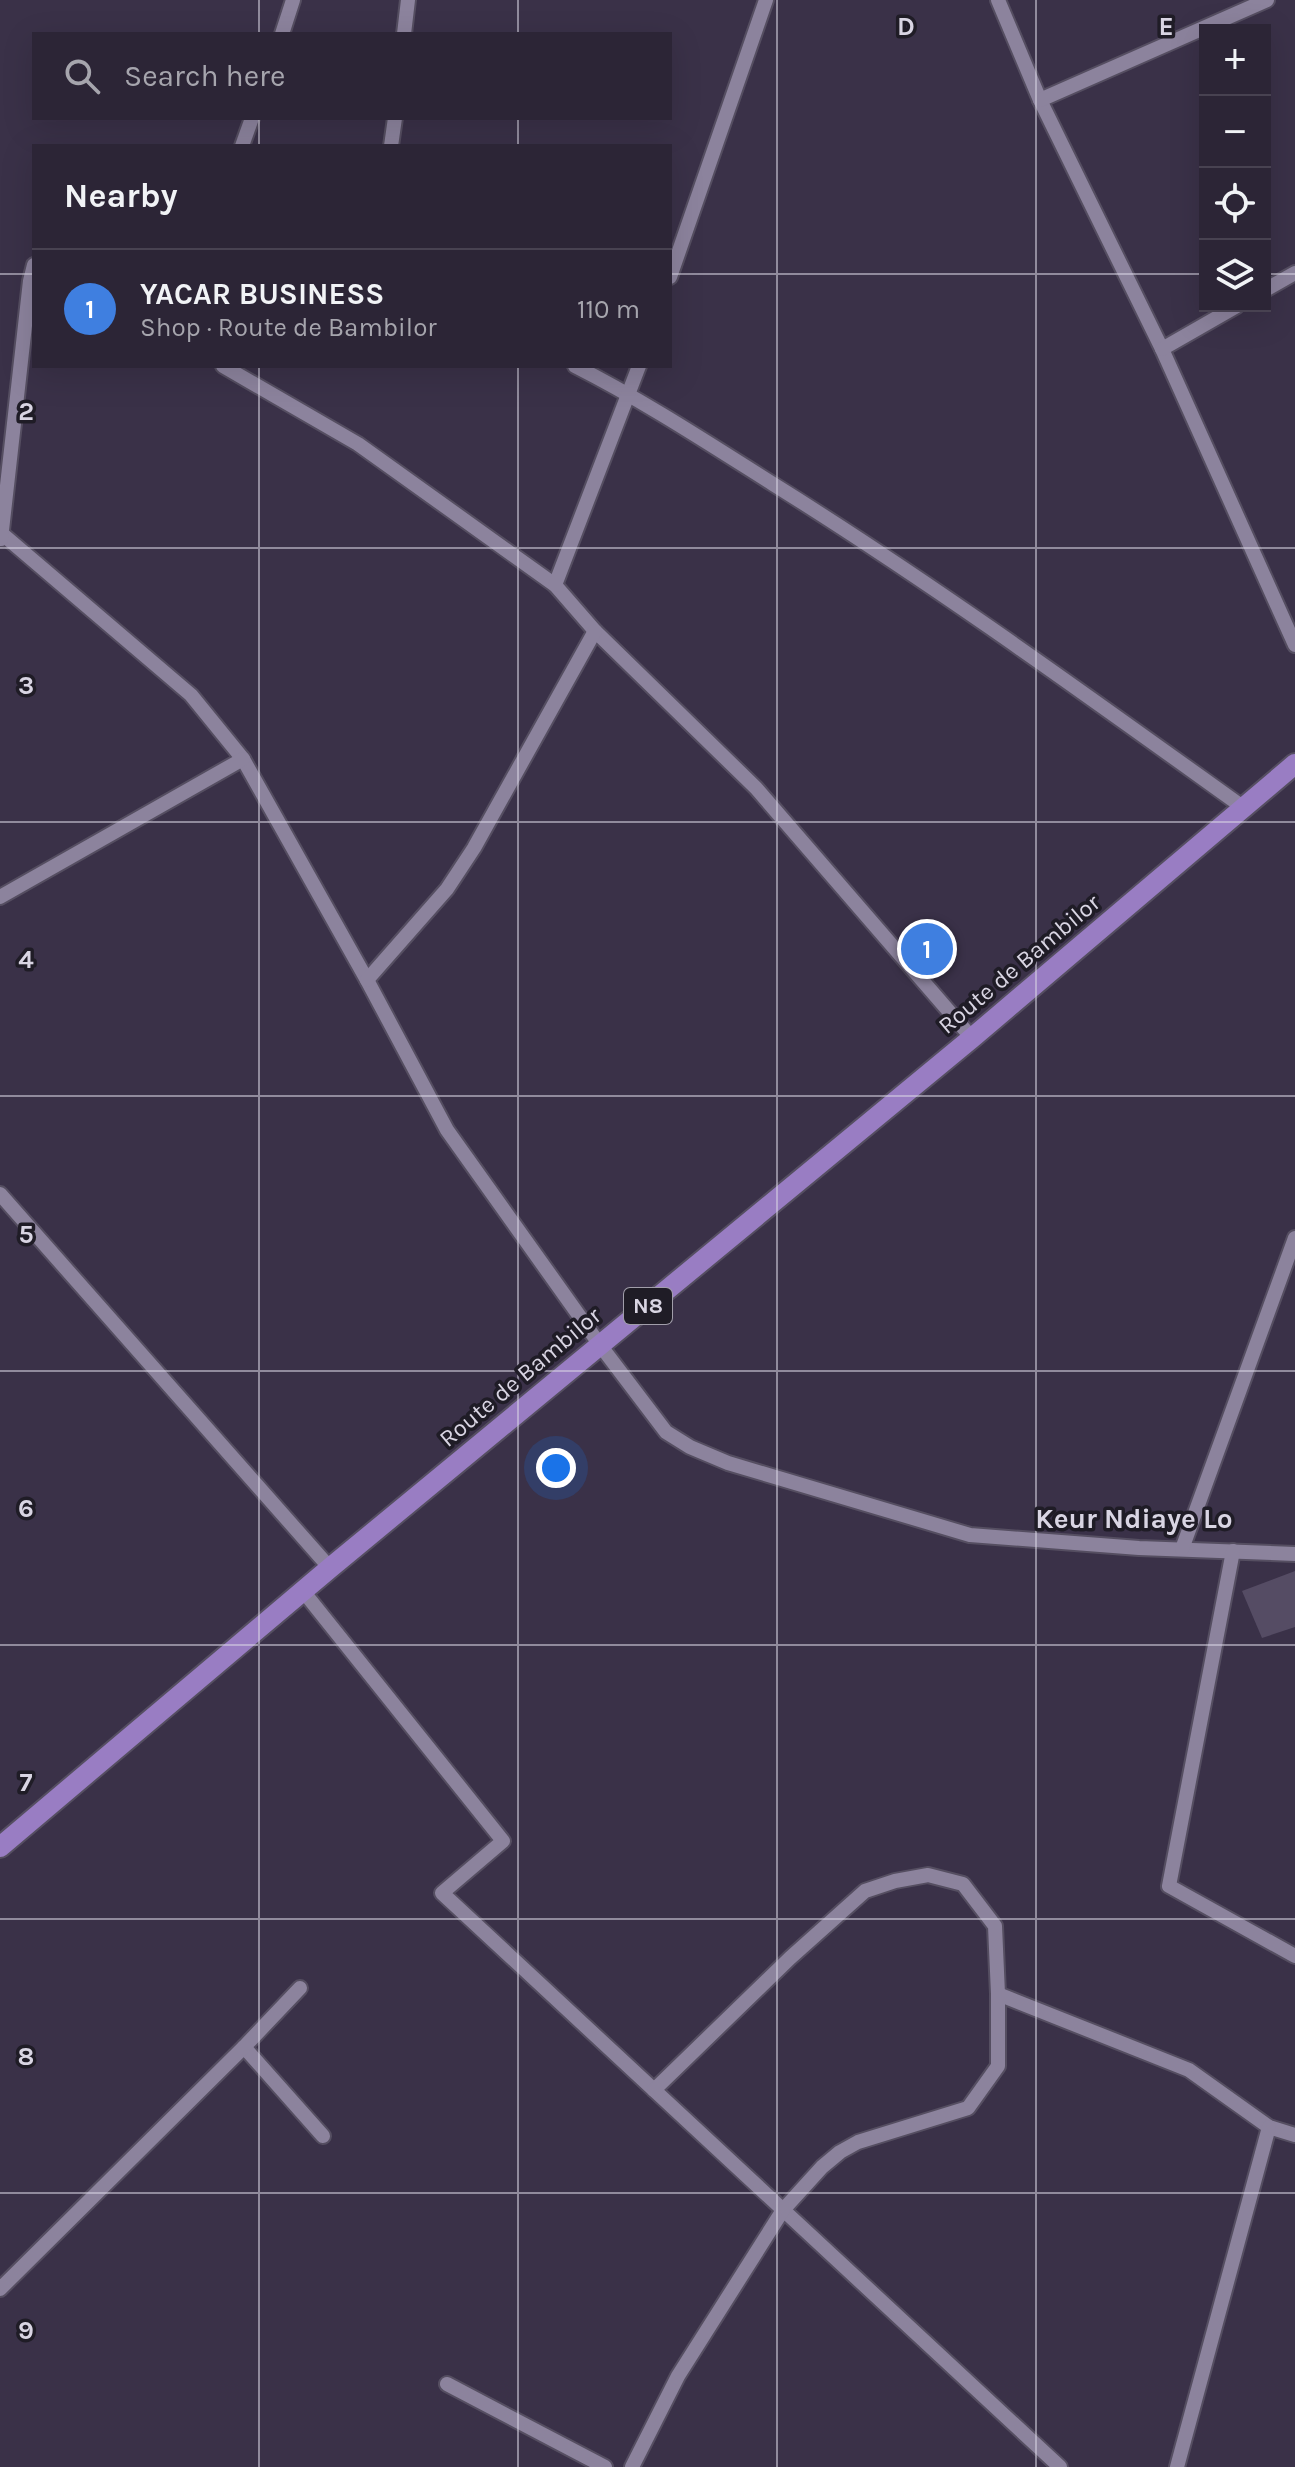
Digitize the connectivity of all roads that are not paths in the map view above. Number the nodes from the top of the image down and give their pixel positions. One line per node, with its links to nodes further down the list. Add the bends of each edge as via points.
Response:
1 (293, 0): 6 (street)
2 (408, 0): 7 (street)
3 (766, 0): 13 (street)
4 (998, 0): 8 (street)
5 (1267, 0): 8 (street)
6 (283, 32)
7 (404, 32)
8 (1040, 100): 18 (street)
9 (251, 120): 11 (street)
10 (395, 120): 12 (street)
11 (243, 144)
12 (391, 144)
13 (672, 271)
14 (1295, 273): 16 (street)
15 (32, 282): 23 (street)
16 (1271, 287)
17 (1227, 312): 18 (street)
18 (1162, 349): 26 (street)
19 (226, 368): 24 (street, via 358,444)
20 (579, 368): 22 (street)
21 (638, 368): 22 (street)
22 (629, 394): 24 (street); 29 (street, via 860,538)
23 (1, 537): 27 (street, via 191,695)
24 (555, 585): 25 (street)
25 (595, 631): 31 (street, via 474,848 447,889); 32 (street, via 756,788)
26 (1295, 645)
27 (243, 759): 30 (street); 31 (street)
28 (1295, 764): 29 (main road, Route de Bambilor / N8)
29 (1244, 808): 32 (main road, Route de Bambilor / N8)
30 (0, 897)
31 (367, 980): 35 (street, via 447,1130)
32 (972, 1038): 35 (main road, Route de Bambilor / N8)
33 (0, 1194): 39 (street)
34 (1295, 1238): 36 (street)
35 (600, 1345): 36 (street, via 666,1432 728,1463 970,1535); 39 (main road, Route de Bambilor / N8)
36 (1182, 1549): 37 (street)
37 (1233, 1551): 38 (street); 42 (street, via 1169,1886)
38 (1295, 1554)
39 (330, 1568): 40 (main road, Route de Bambilor / N8)
40 (303, 1591): 41 (main road, Route de Bambilor / N8); 46 (street, via 503,1841 442,1893)
41 (0, 1847)
42 (1295, 1956)
43 (300, 1988): 45 (street)
44 (998, 1994): 46 (street, via 995,1926 963,1884 928,1875 895,1881 865,1891); 47 (street, via 1189,2070); 50 (street, via 998,2066 968,2108 858,2142 822,2167)
45 (244, 2047): 49 (street); 51 (street)
46 (654, 2090): 50 (street)
47 (1269, 2127): 48 (street); 56 (street)
48 (1295, 2135)
49 (323, 2136)
50 (783, 2210): 54 (street, via 678,2376); 55 (street)
51 (0, 2289)
52 (447, 2384): 53 (street)
53 (605, 2467)
54 (632, 2467)
55 (1060, 2467)
56 (1177, 2467)

